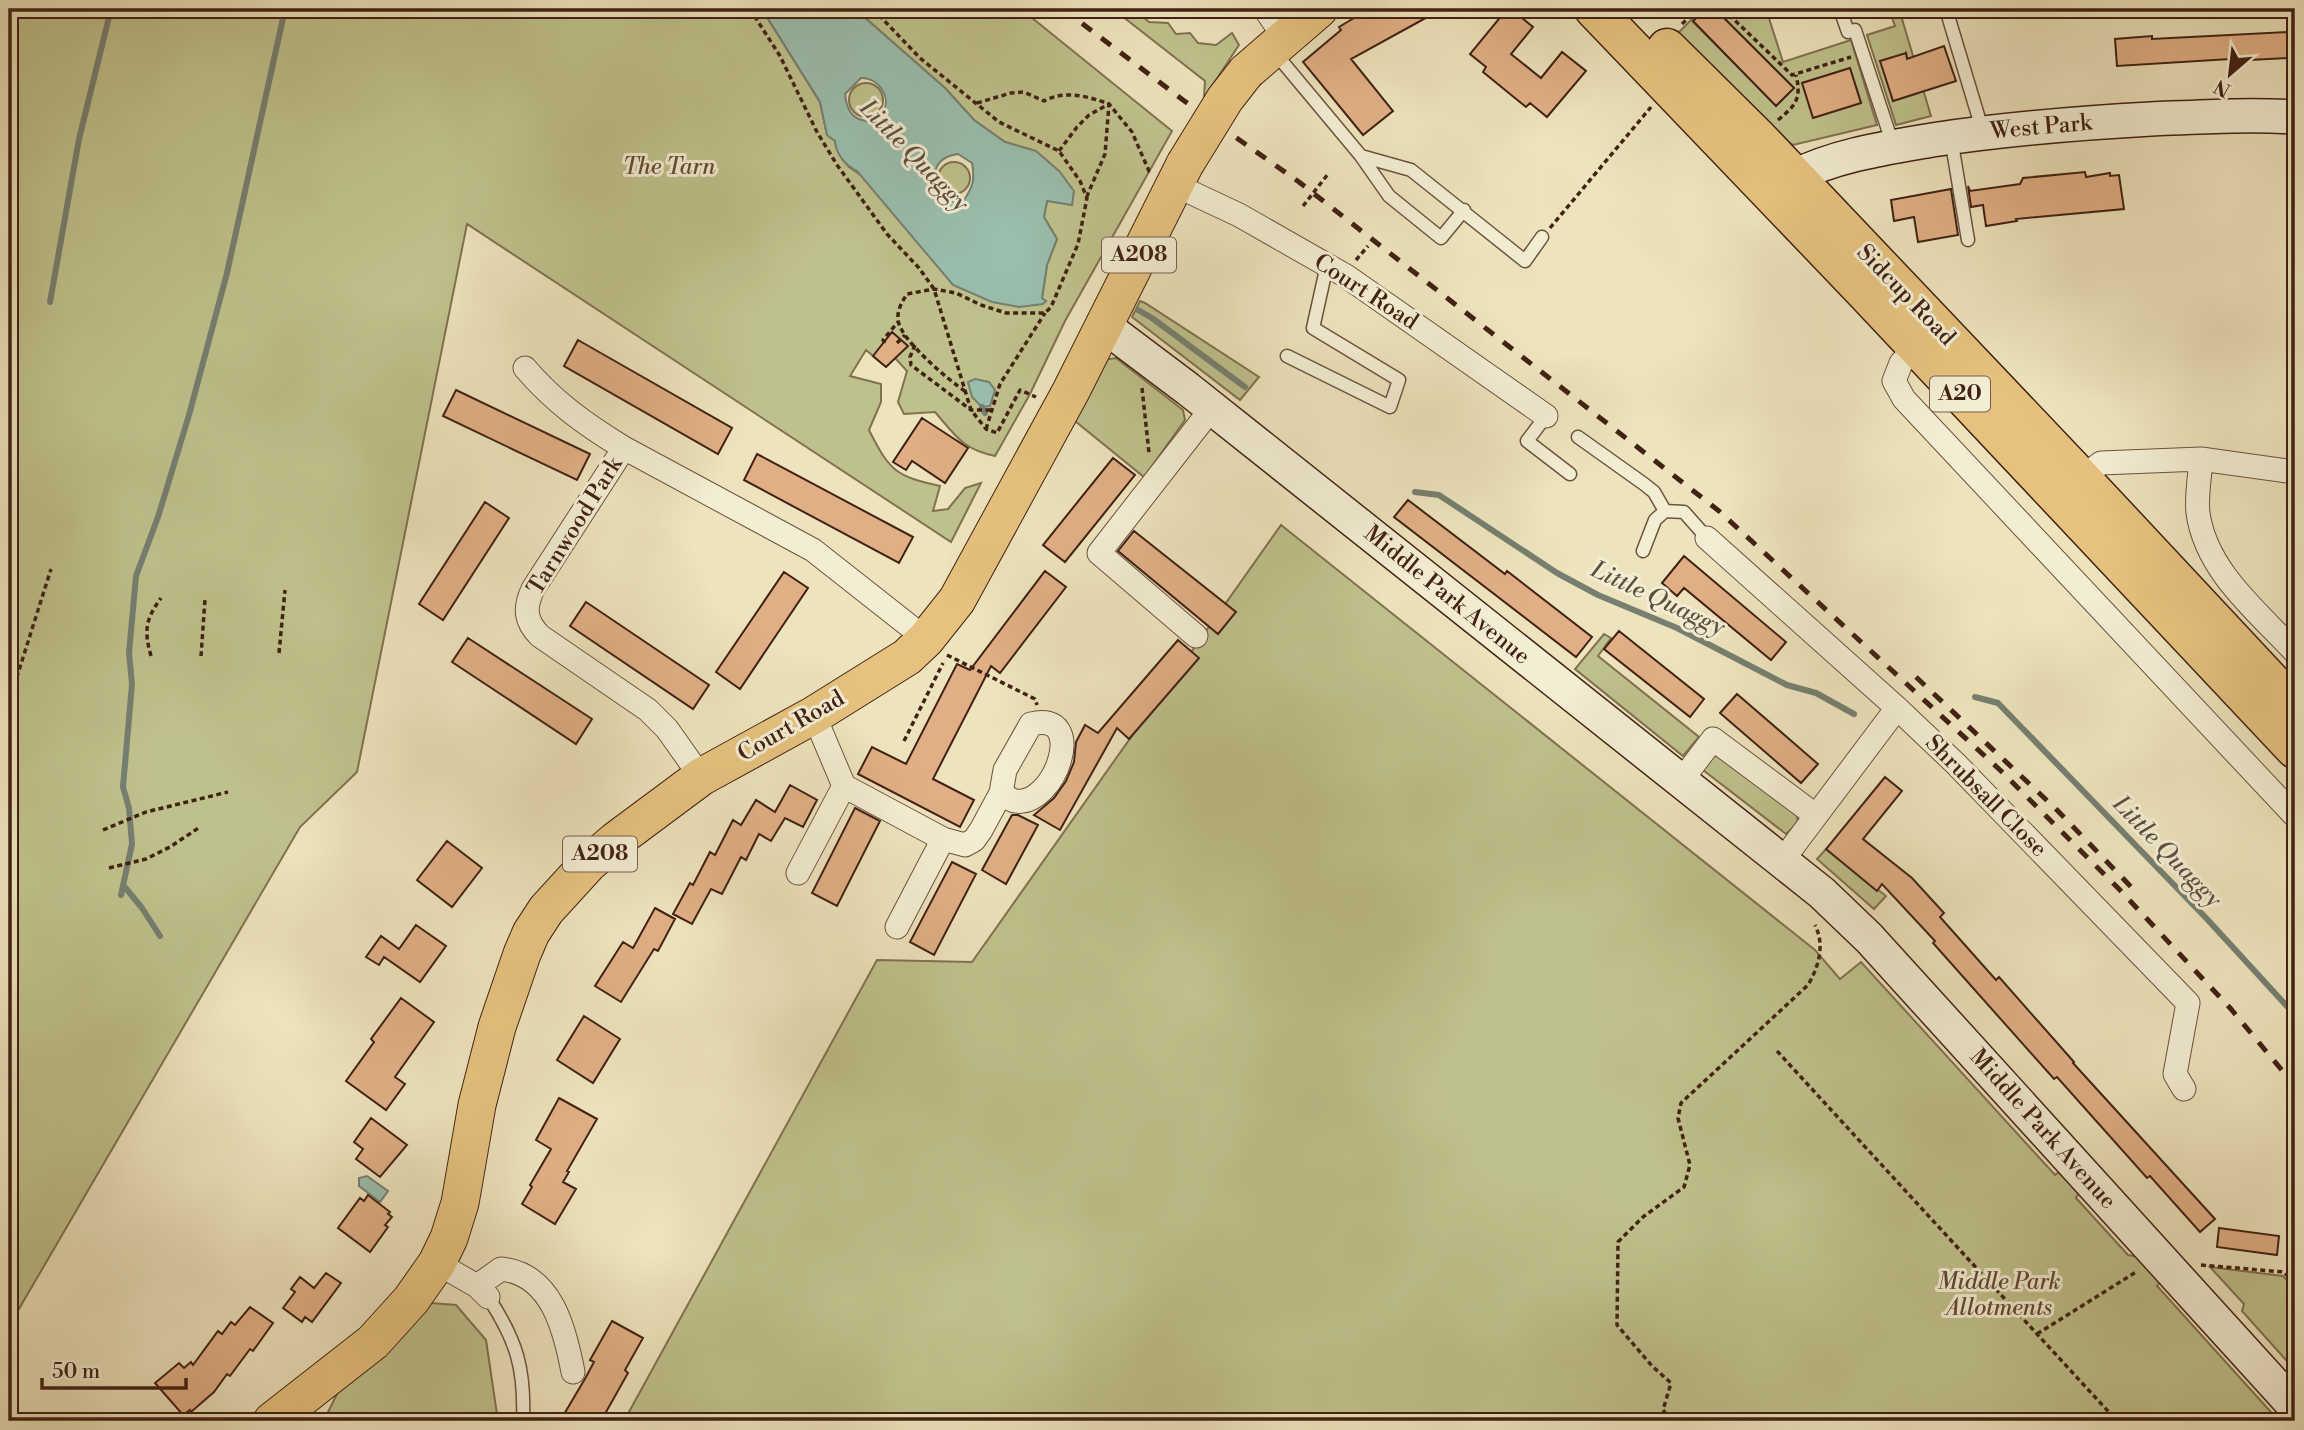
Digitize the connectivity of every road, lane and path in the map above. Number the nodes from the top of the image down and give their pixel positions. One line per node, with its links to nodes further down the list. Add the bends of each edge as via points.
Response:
1 (750, 9): 35 (path, via 780,55 837,165)
2 (873, 9): 15 (path, via 920,58)
3 (1319, 9): 11 (main road, Court Road / A208)
4 (1594, 9): 43 (highway, Sidcup Road / A20)
5 (1629, 9): 26 (highway, Sidcup Road / A20)
6 (1698, 9): 10 (path)
7 (1723, 9): 13 (path, via 1788,73)
8 (1840, 9): 12 (lane, via 1847,32 1855,30)
9 (1946, 9): 19 (lane)
10 (1679, 27)
11 (1267, 42): 23 (lane); 24 (main road, Court Road / A208, bridge)
12 (1863, 54): 13 (path); 21 (lane)
13 (1796, 75): 18 (path, via 1795,106)
14 (1655, 102): 30 (path)
15 (977, 103): 16 (path, via 1024,92 1044,101 1064,95); 22 (path, via 999,122)
16 (1110, 104): 22 (path, via 1089,115); 24 (path, via 1132,132 1149,171); 27 (path, via 1105,154)
17 (2295, 117): 19 (street, West Park, via 2080,122)
18 (1772, 125)
19 (1983, 132): 20 (street, West Park)
20 (1951, 137): 21 (street, West Park); 31 (lane)
21 (1893, 146): 26 (street, West Park)
22 (1059, 151): 27 (path)
23 (1361, 156): 29 (lane, via 1411,170); 29 (lane, via 1389,196 1441,238)
24 (1172, 174): 33 (street, Court Road); 38 (main road, Court Road / A208)
25 (1328, 174): 28 (path, bridge)
26 (1793, 177): 60 (highway, Sidcup Road / A20)
27 (1087, 198): 36 (path, via 1079,244)
28 (1303, 206)
29 (1464, 210): 30 (lane, via 1525,261)
30 (1542, 237)
31 (1968, 240)
32 (1368, 246): 34 (path)
33 (1327, 265): 44 (lane, via 1313,328 1399,380 1390,407); 52 (street, Court Road)
34 (1351, 266)
35 (934, 289): 36 (path, via 1006,313); 37 (path, via 907,294); 47 (path)
36 (1045, 313): 51 (path, via 1000,384)
37 (898, 322): 39 (path); 40 (path)
38 (1103, 325): 49 (street, Middle Park Avenue); 69 (main road, Court Road / A208, via 957,600)
39 (905, 335): 41 (path); 42 (path)
40 (885, 343)
41 (897, 343)
42 (915, 345): 47 (path); 50 (path, via 911,365)
43 (1916, 347): 80 (highway, Sidcup Road / A20); 87 (street, Sidcup Road, via 1901,363 1894,381 1904,399)
44 (1287, 356)
45 (525, 368): 55 (street, Tarnwood Park, via 567,411)
46 (1140, 380): 57 (path)
47 (966, 392): 50 (path)
48 (1041, 400): 53 (path, via 1020,390 997,433)
49 (1212, 408): 68 (street, via 1099,554); 82 (street, Middle Park Avenue)
50 (971, 410): 51 (path); 53 (path)
51 (992, 410): 53 (path)
52 (1546, 416): 59 (lane, via 1527,441)
53 (986, 429)
54 (1578, 437): 61 (lane, via 1654,492)
55 (624, 448): 69 (street, Tarnwood Park, via 813,550); 81 (street, Tarnwood Park, via 533,589 526,615 540,636 648,709)
56 (2201, 459): 58 (street); 60 (street, via 2101,463); 70 (street, via 2198,511 2205,544 2218,569)
57 (1150, 462)
58 (2295, 472)
59 (1570, 474)
60 (2081, 478): 75 (highway, Sidcup Road / A20)
61 (1665, 512): 62 (lane, via 1684,512); 63 (lane, via 1655,520)
62 (1707, 538): 76 (street, Shrubsall Close)
63 (1643, 551)
64 (51, 569): 74 (path)
65 (285, 590): 71 (path)
66 (161, 598): 72 (path, via 150,614 145,636)
67 (205, 599): 73 (path)
68 (1196, 636)
69 (937, 647): 77 (path); 78 (main road, Court Road / A208, via 907,657); 79 (path)
70 (2295, 652)
71 (279, 653)
72 (150, 656)
73 (201, 656)
74 (9, 702)
75 (2295, 707)
76 (1897, 708): 86 (street); 97 (street, Shrubsall Close, via 2188,1003 2175,1074)
77 (1038, 710): 85 (street, via 1005,770); 85 (street, via 1061,736 1064,745 1058,765 1033,797 1014,801)
78 (814, 715): 81 (main road, Court Road / A208); 83 (street)
79 (904, 741)
80 (2295, 749)
81 (701, 777): 99 (main road, Court Road / A208, via 588,864 545,910 531,933 483,1073 460,1203)
82 (1681, 781): 86 (street, via 1713,739); 91 (street, Middle Park Avenue)
83 (844, 786): 90 (street); 93 (street)
84 (228, 792): 89 (path, via 138,815)
85 (1001, 793): 90 (street, via 974,841 965,845)
86 (1815, 815): 91 (street)
87 (2295, 816)
88 (200, 827): 92 (path, via 139,861)
89 (103, 830)
90 (943, 839): 95 (street)
91 (1782, 862): 98 (street, Middle Park Avenue, via 1869,938)
92 (109, 868)
93 (798, 873)
94 (1810, 919): 108 (path, via 1816,925 1821,950 1808,985 1681,1103 1678,1118 1690,1165 1684,1187 1618,1242 1617,1325 1671,1383 1663,1410)
95 (897, 927)
96 (1777, 1051): 103 (path)
97 (2184, 1089)
98 (2160, 1257): 103 (path); 105 (street, Middle Park Avenue)
99 (437, 1263): 102 (street); 106 (main road, Court Road / A208, via 373,1342)
100 (2210, 1275): 101 (path, via 2201,1265 2284,1272)
101 (2295, 1284)
102 (483, 1292): 104 (street, via 501,1269 530,1279 561,1320); 107 (lane, via 504,1320 517,1349)
103 (2037, 1334): 109 (path)
104 (573, 1372)
105 (2295, 1407)
106 (272, 1421)
107 (523, 1421)
108 (1671, 1421)
109 (2117, 1421)

